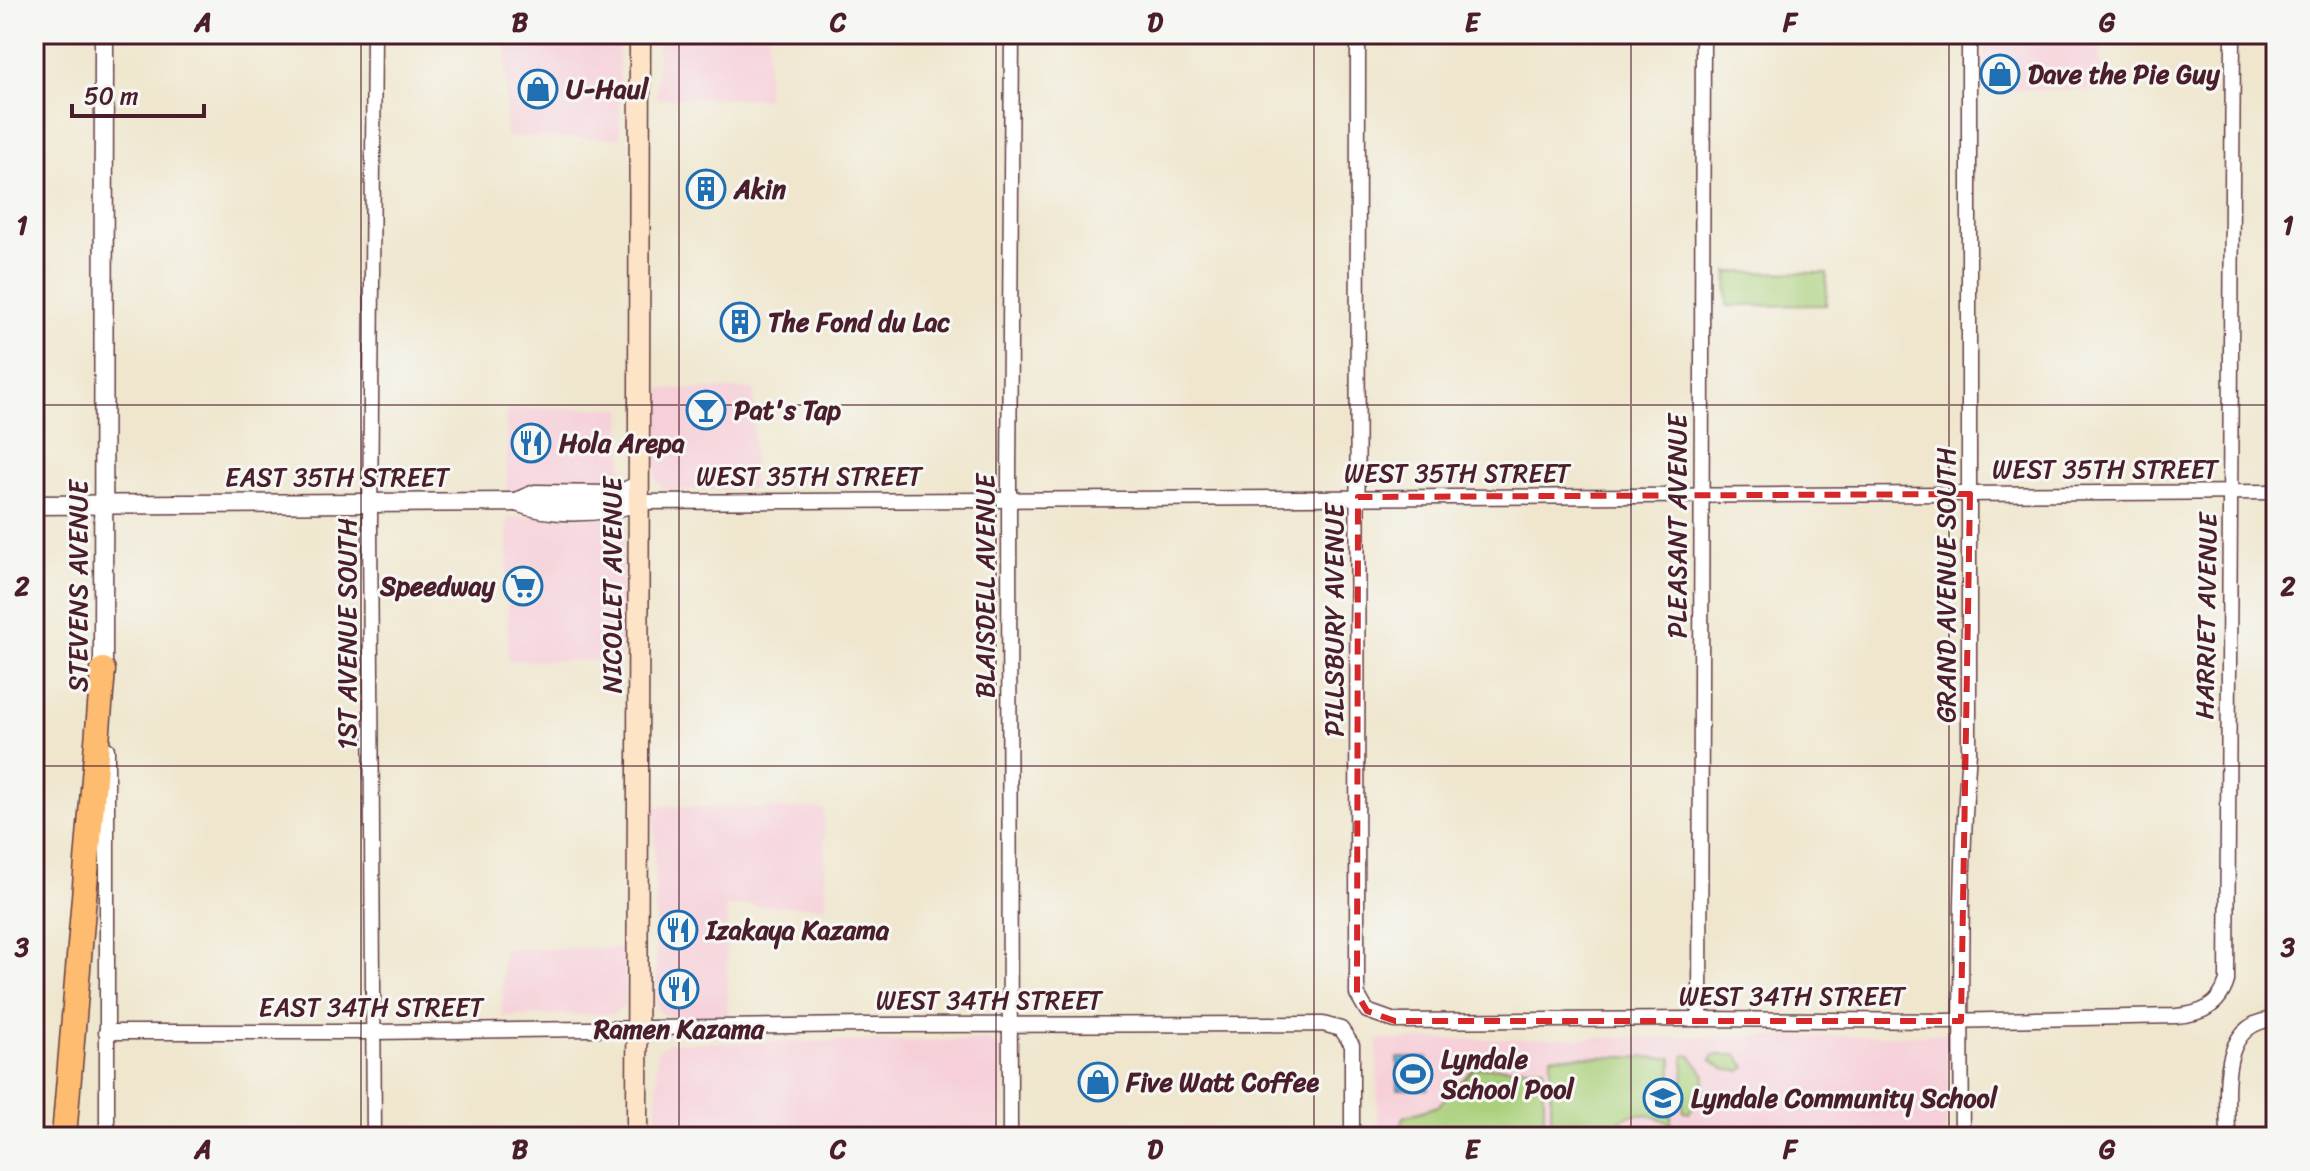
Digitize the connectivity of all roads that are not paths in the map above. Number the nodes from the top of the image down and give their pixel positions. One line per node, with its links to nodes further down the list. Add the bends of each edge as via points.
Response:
1 (104, 34): 18 (street, STEVENS AVENUE)
2 (374, 34): 16 (street, 1ST AVENUE SOUTH)
3 (640, 34): 10 (main road, NICOLLET AVENUE)
4 (1012, 34): 15 (street, BLAISDELL AVENUE)
5 (1358, 34): 14 (street, PILLSBURY AVENUE)
6 (1703, 34): 13 (street, PLEASANT AVENUE)
7 (1969, 34): 12 (street, GRAND AVENUE SOUTH)
8 (2233, 34): 11 (street, HARRIET AVENUE)
9 (2276, 492): 11 (street, WEST 35TH STREET)
10 (639, 493): 15 (street, WEST 35TH STREET); 16 (street, EAST 35TH STREET, via 611,510 537,510 516,502); 26 (main road, NICOLLET AVENUE)
11 (2231, 493): 12 (street, WEST 35TH STREET); 20 (street, HARRIET AVENUE, via 2227,981)
12 (1970, 494): 13 (street, WEST 35TH STREET); 24 (street, GRAND AVENUE SOUTH)
13 (1701, 496): 14 (street, WEST 35TH STREET); 22 (street, PLEASANT AVENUE)
14 (1358, 497): 15 (street, WEST 35TH STREET); 21 (street, PILLSBURY AVENUE, via 1357,994)
15 (1010, 498): 25 (street, BLAISDELL AVENUE)
16 (370, 503): 18 (street, EAST 35TH STREET); 28 (street, 1ST AVENUE SOUTH)
17 (42, 505): 18 (street, EAST 35TH STREET)
18 (103, 505): 19 (street, STEVENS AVENUE)
19 (103, 670): 27 (street, STEVENS AVENUE); 29 (highway)
20 (2215, 1004): 24 (street, WEST 34TH STREET, via 2198,1014 2176,1016)
21 (1367, 1011): 22 (street, WEST 34TH STREET, via 1395,1021)
22 (1700, 1019): 24 (street, WEST 34TH STREET)
23 (2276, 1019): 36 (street, via 2256,1023 2232,1046)
24 (1961, 1021): 35 (street, GRAND AVENUE SOUTH)
25 (1009, 1025): 26 (street, WEST 34TH STREET); 33 (street, BLAISDELL AVENUE); 34 (street, WEST 34TH STREET, via 1323,1024 1341,1029 1352,1045)
26 (637, 1029): 28 (street, EAST 34TH STREET); 32 (main road, NICOLLET AVENUE)
27 (106, 1032): 28 (street, EAST 34TH STREET); 30 (street, STEVENS AVENUE)
28 (374, 1032): 31 (street, 1ST AVENUE SOUTH)
29 (64, 1137)
30 (107, 1137)
31 (374, 1137)
32 (637, 1137)
33 (1010, 1137)
34 (1352, 1137)
35 (1962, 1137)
36 (2228, 1137)

